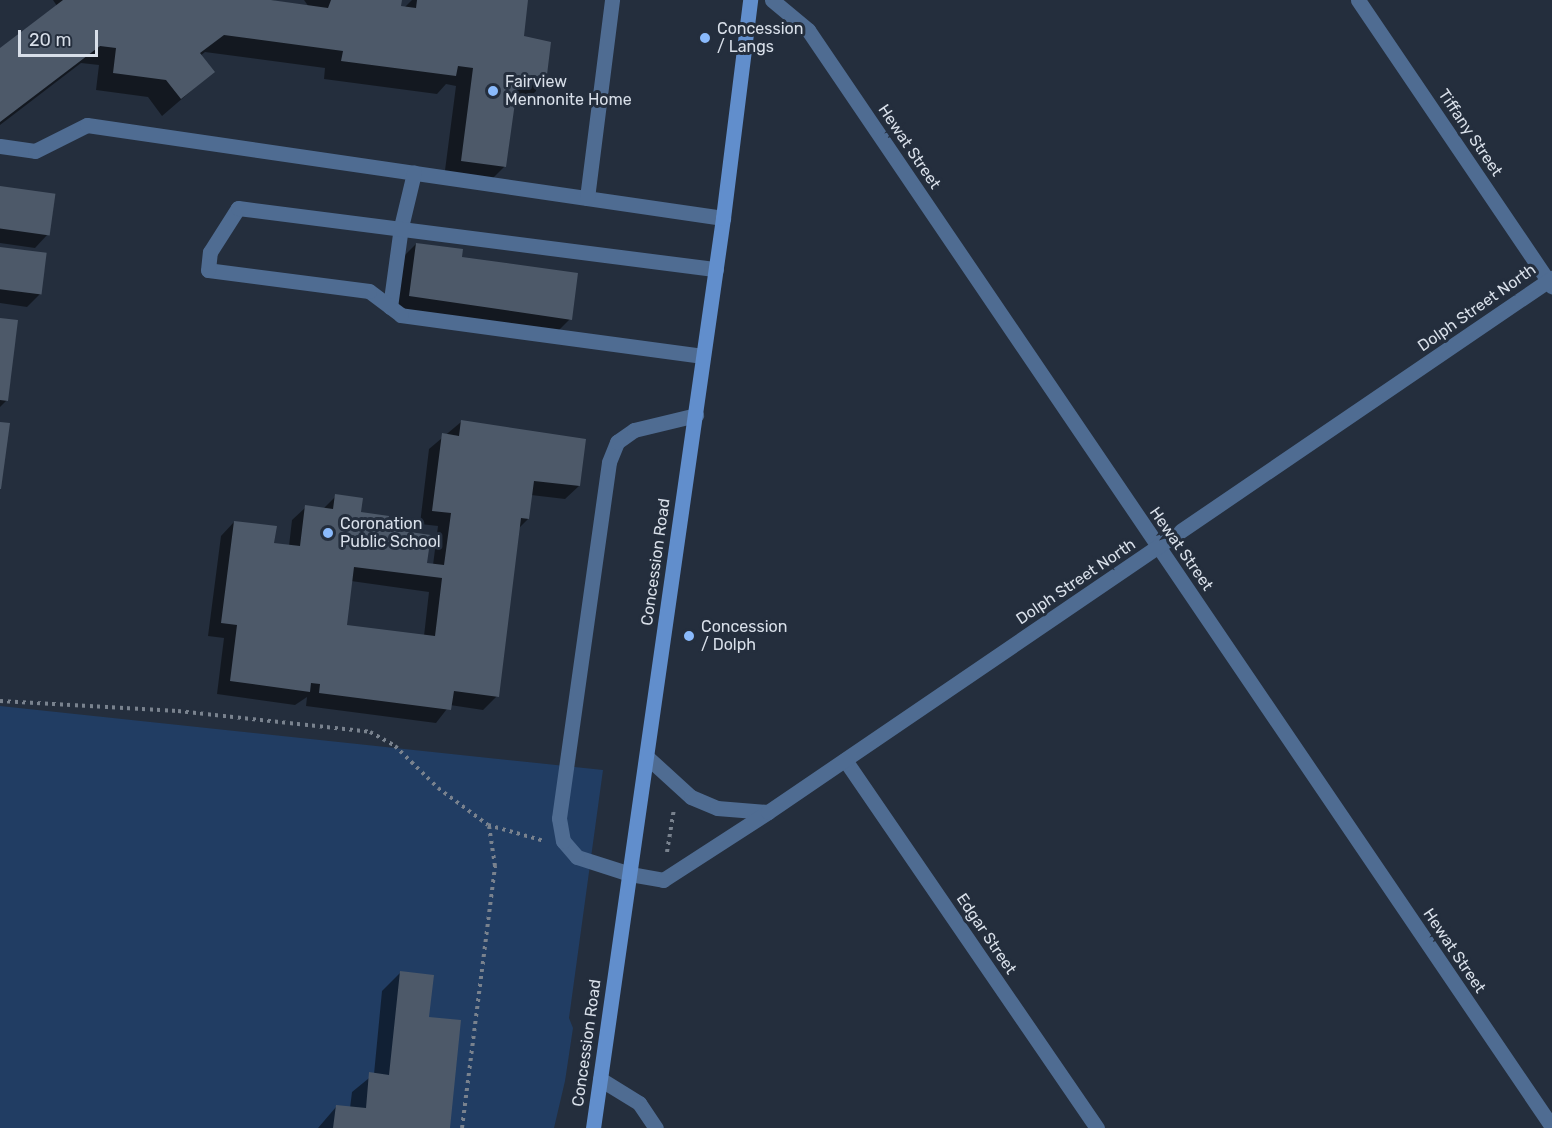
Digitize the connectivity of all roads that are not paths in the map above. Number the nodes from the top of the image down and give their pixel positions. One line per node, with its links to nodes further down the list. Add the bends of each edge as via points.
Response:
1 (612, 0): 7 (street)
2 (750, 0): 8 (main road, Concession Road)
3 (772, 0): 15 (street, Hewat Street, via 808,30)
4 (1358, 0): 11 (street, Tiffany Street)
5 (0, 146): 6 (street, via 35,152 87,126)
6 (414, 173): 7 (street); 9 (street)
7 (587, 198): 8 (street)
8 (723, 218): 10 (main road, Concession Road)
9 (401, 227): 10 (street); 12 (street); 12 (street, via 238,208 210,252 208,270 369,291)
10 (716, 269): 13 (main road, Concession Road)
11 (1551, 282): 15 (street, Dolph Street North)
12 (390, 307): 13 (street, via 401,315)
13 (704, 356): 14 (main road, Concession Road)
14 (696, 415): 16 (main road, Concession Road); 19 (street, Dolph Street North, via 634,430 618,442 609,462 559,818 563,841 578,857)
15 (1160, 548): 17 (street, Dolph Street North); 21 (street, Hewat Street)
16 (647, 757): 18 (street, via 691,797 717,807); 19 (main road, Concession Road)
17 (845, 760): 18 (street, Dolph Street North); 24 (street, Edgar Street)
18 (768, 812): 19 (street, Dolph Street North, via 663,880)
19 (630, 874): 20 (main road, Concession Road)
20 (600, 1079): 22 (main road, Concession Road); 23 (street, via 639,1103)
21 (1552, 1127)
22 (593, 1128)
23 (656, 1128)
24 (1097, 1128)

